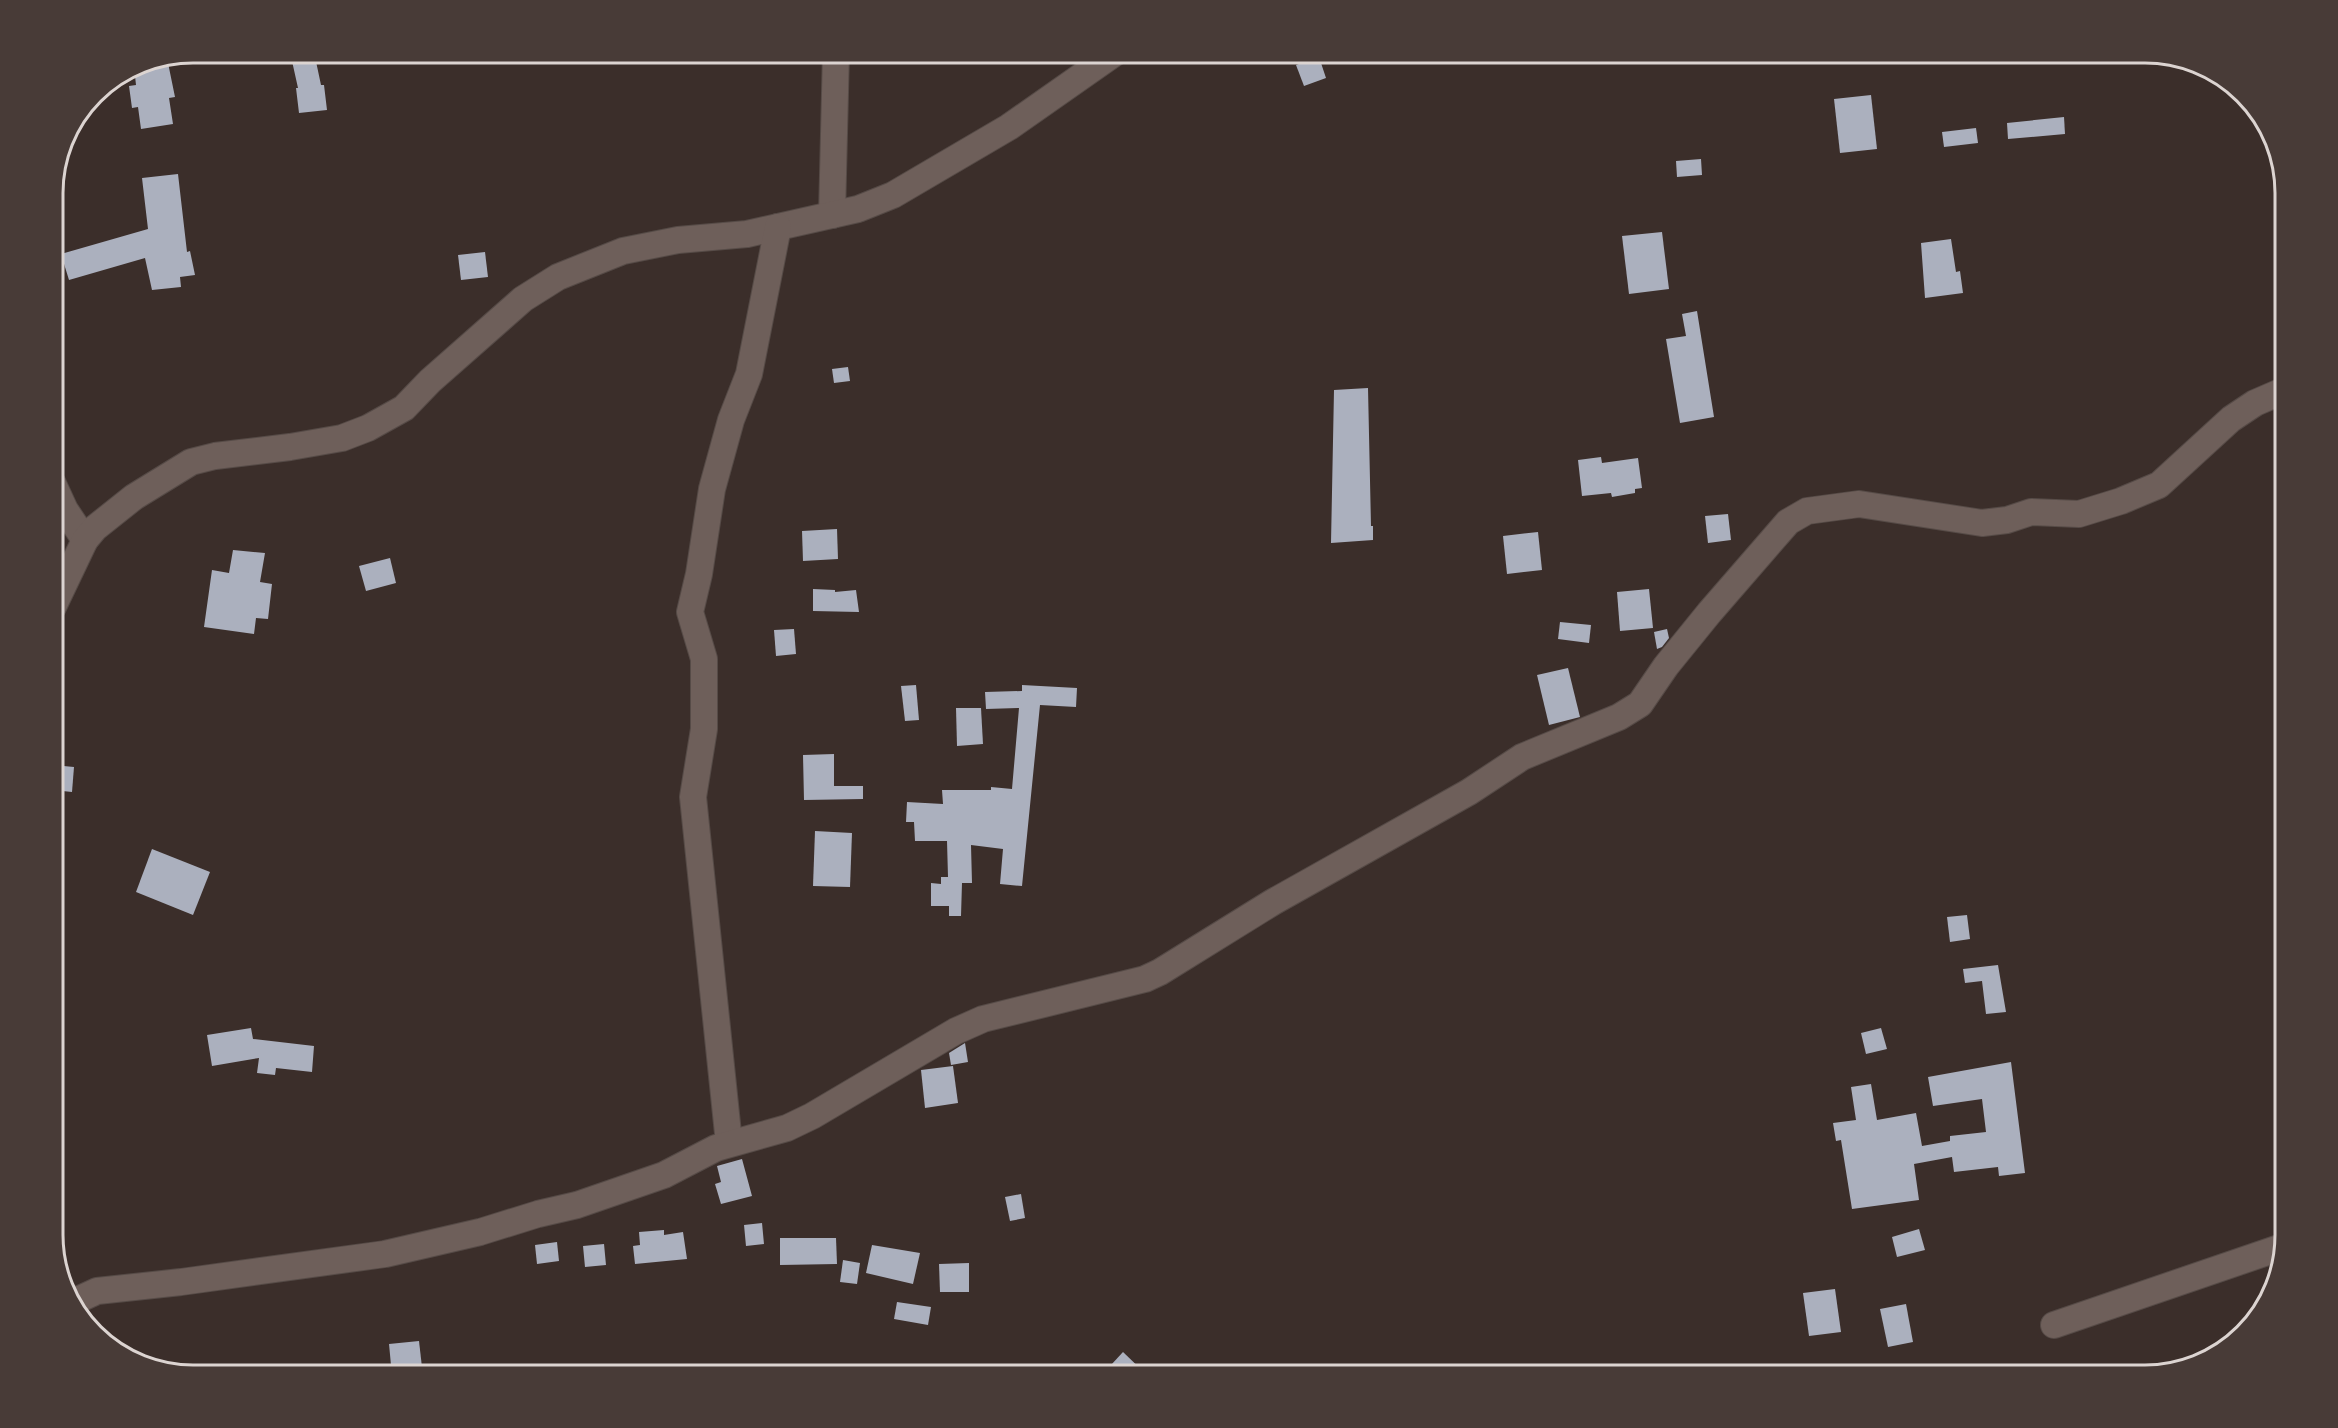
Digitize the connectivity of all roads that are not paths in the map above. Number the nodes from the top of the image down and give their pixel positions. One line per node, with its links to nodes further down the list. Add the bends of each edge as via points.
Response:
1 (836, 63): 3 (street)
2 (1100, 63): 3 (street, via 1018,120 894,195)
3 (832, 215): 4 (street)
4 (778, 227): 7 (street, via 623,251 558,277 499,319 404,408 342,438 191,462 109,515); 9 (street, via 749,374 731,420 712,489 690,612 704,659 704,729 693,797)
5 (2275, 394): 9 (street, via 2231,418 2158,485 2079,514 2031,512 1982,523 1859,504 1807,511 1788,522 1666,666 1640,704 1626,713 1522,757 1160,972 983,1018 812,1116 787,1128)
6 (63, 506): 7 (street)
7 (85, 540): 8 (street)
8 (63, 586)
9 (729, 1143): 11 (street, via 664,1175 578,1205 480,1232 385,1254 97,1291)
10 (2274, 1251): 12 (street)
11 (80, 1299)
12 (2054, 1325)

